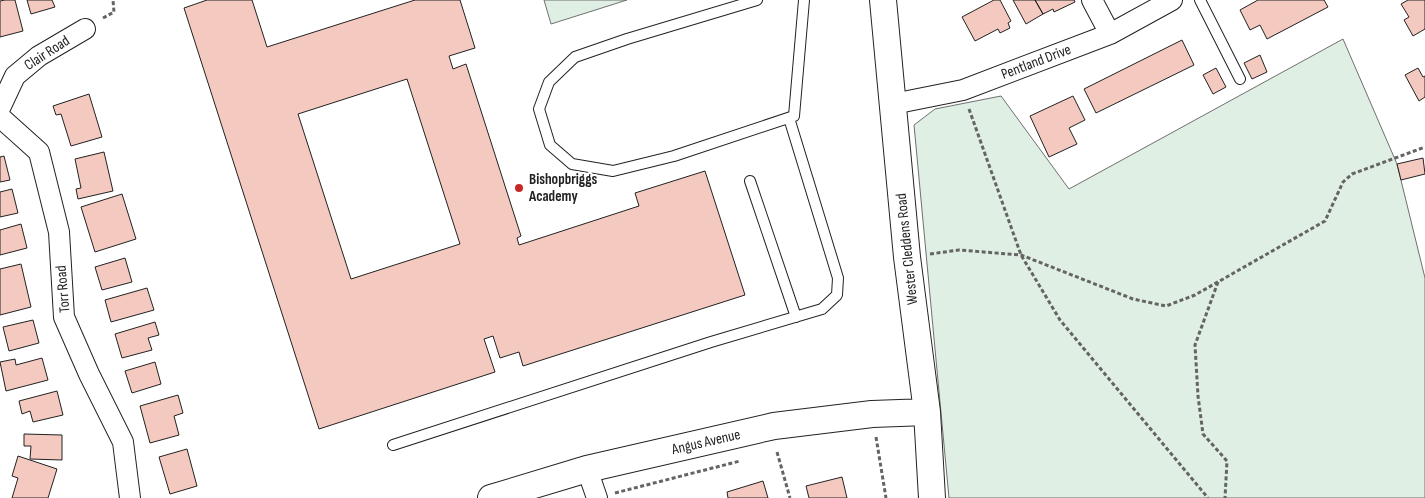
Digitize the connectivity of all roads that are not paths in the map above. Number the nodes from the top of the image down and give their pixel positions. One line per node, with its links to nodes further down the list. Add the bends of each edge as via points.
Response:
1 (757, 0): 13 (lane, via 575,57 549,82 539,109 550,145 572,164 612,171 674,156)
2 (804, 0): 13 (lane, via 794,116)
3 (883, 0): 10 (street, Wester Cleddens Road)
4 (1092, 0): 8 (street)
5 (1172, 0): 8 (street, Pentland Drive)
6 (1200, 0): 9 (lane)
7 (85, 30): 11 (street, Clair Road, via 39,56 15,76)
8 (1110, 34): 10 (street, Pentland Drive, via 963,90)
9 (1240, 78)
10 (893, 104): 16 (street, Wester Cleddens Road, via 907,257)
11 (0, 108)
12 (0, 117): 19 (street, Torr Road, via 39,152 59,232 64,317 123,442)
13 (789, 118): 15 (lane, via 839,287 831,303)
14 (750, 181): 15 (lane)
15 (796, 317): 17 (lane)
16 (927, 412): 18 (street, Angus Avenue, via 872,414 774,426); 22 (street, Wester Cleddens Road)
17 (393, 445)
18 (587, 469): 20 (street, Angus Avenue); 21 (street)
19 (130, 498)
20 (490, 498)
21 (597, 498)
22 (932, 498)

